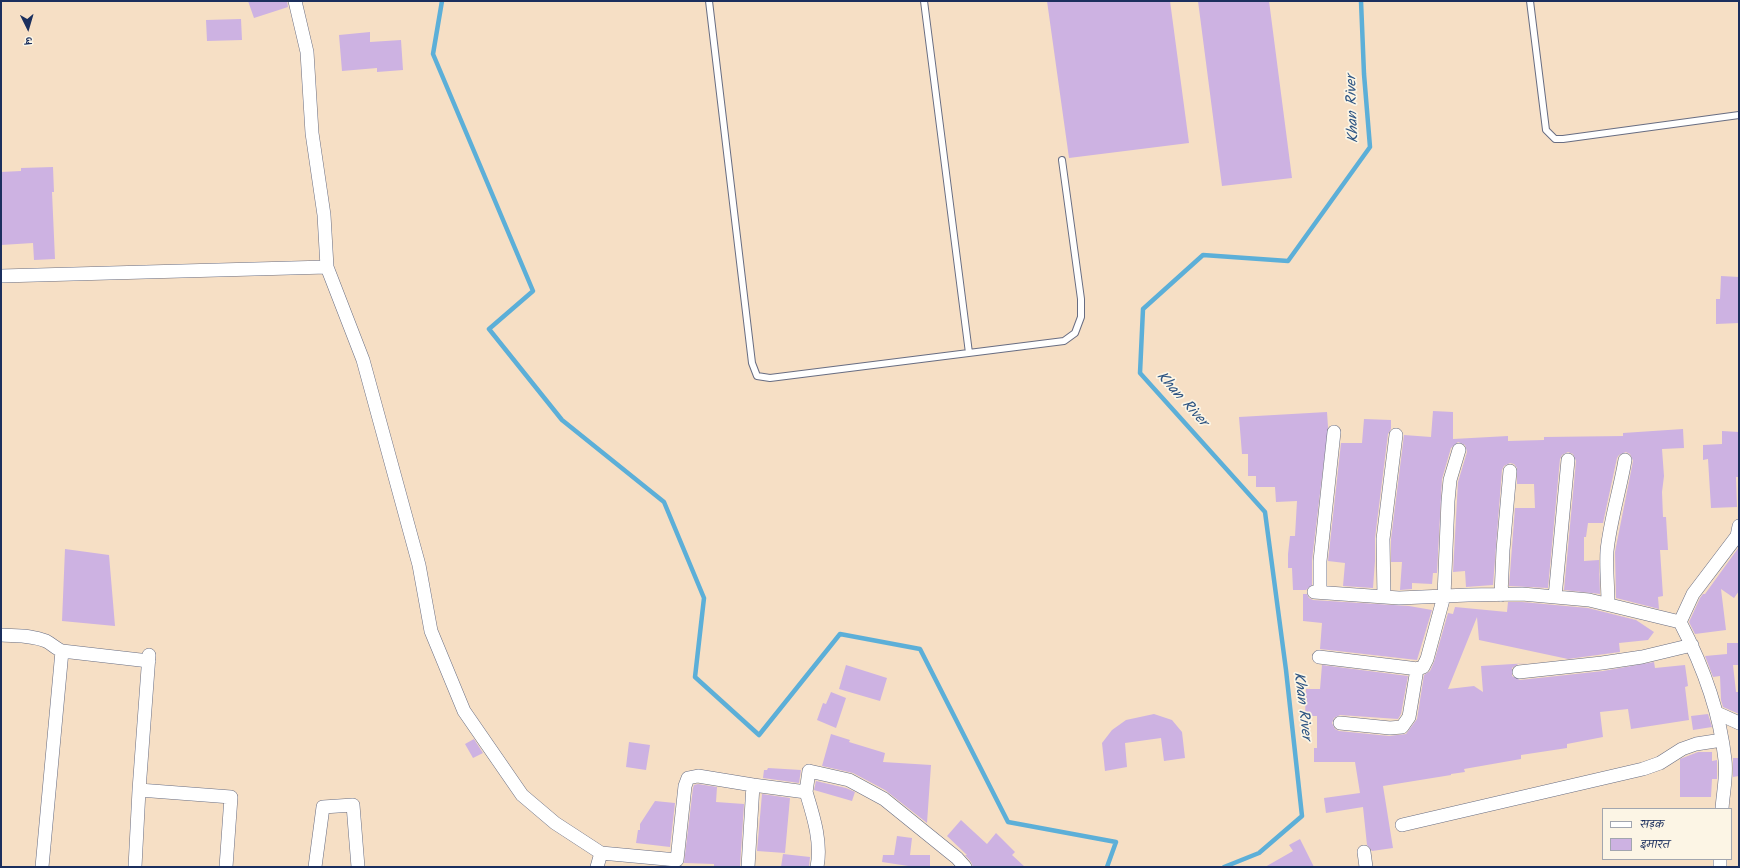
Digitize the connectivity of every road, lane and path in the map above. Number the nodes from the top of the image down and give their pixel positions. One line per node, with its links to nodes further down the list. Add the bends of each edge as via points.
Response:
1 (296, 1): 7 (street, via 306,52)
2 (709, 1): 9 (lane, via 752,364 757,376 770,378)
3 (924, 1): 9 (lane)
4 (1530, 1): 5 (lane, via 1546,130 1555,139)
5 (1739, 115)
6 (1062, 160): 9 (lane, via 1081,299 1081,317 1075,333 1064,341)
7 (327, 266): 8 (street); 39 (street, via 364,360 419,565 431,631 464,711 522,795 555,823)
8 (1, 276)
9 (969, 353)
10 (1334, 432): 19 (street, via 1317,592)
11 (1396, 435): 19 (street, via 1383,539)
12 (1459, 450): 18 (street, via 1450,480)
13 (1568, 460): 20 (street)
14 (1625, 460): 21 (street, via 1607,553)
15 (1510, 471): 17 (street)
16 (1738, 532): 22 (street, via 1693,594)
17 (1501, 595): 18 (street); 20 (street)
18 (1444, 596): 19 (street); 27 (street, via 1427,659 1423,667)
19 (1384, 597)
20 (1555, 597): 21 (street)
21 (1608, 604): 22 (street)
22 (1680, 622): 24 (street)
23 (1, 635): 25 (street, via 34,637)
24 (1692, 645): 28 (street, via 1635,658); 29 (street)
25 (62, 651): 34 (street, via 149,658); 41 (street)
26 (1320, 657): 27 (street)
27 (1417, 669): 30 (street, via 1409,717 1402,727)
28 (1519, 672)
29 (1717, 713): 31 (street); 32 (street)
30 (1340, 723)
31 (1739, 723)
32 (1722, 740): 36 (street, via 1726,762); 37 (street, via 1682,748 1660,763 1643,769)
33 (753, 785): 35 (street); 40 (street, via 698,776 688,778); 47 (street)
34 (139, 790): 42 (street); 43 (street, via 231,797)
35 (806, 792): 48 (street, via 815,823 818,844); 49 (street, via 809,771 849,780 884,799)
36 (1722, 808)
37 (1402, 825)
38 (1364, 852): 50 (street)
39 (601, 853): 40 (street); 46 (street)
40 (677, 863)
41 (42, 867)
42 (135, 867)
43 (226, 867)
44 (315, 867): 45 (street, via 323,807 353,805)
45 (358, 867)
46 (597, 867)
47 (748, 867)
48 (817, 867)
49 (965, 867)
50 (1366, 867)

